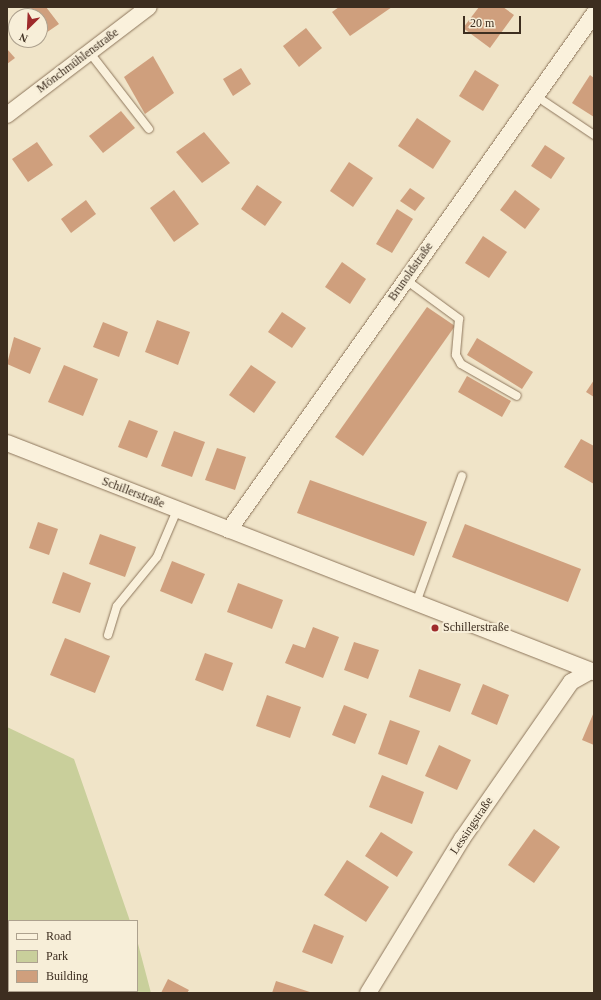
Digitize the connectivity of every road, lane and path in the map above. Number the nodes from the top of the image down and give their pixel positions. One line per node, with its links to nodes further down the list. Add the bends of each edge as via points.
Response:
1 (149, 7): 3 (street, Mönchmühlenstraße)
2 (594, 14): 4 (street, Brunoldstraße)
3 (90, 53): 5 (street, Mönchmühlenstraße); 6 (lane)
4 (536, 96): 7 (lane); 8 (street, Brunoldstraße)
5 (7, 114)
6 (149, 129)
7 (594, 135)
8 (406, 280): 9 (lane, via 459,319 456,355 461,364); 13 (street, Brunoldstraße)
9 (517, 396)
10 (7, 443): 12 (street, Schillerstraße)
11 (462, 476): 14 (lane)
12 (177, 510): 13 (street, Schillerstraße); 15 (lane, via 157,557 117,606)
13 (229, 530): 14 (street, Schillerstraße)
14 (416, 603): 16 (street, Schillerstraße)
15 (108, 635)
16 (593, 669): 17 (street, Lessingstraße, via 571,682 462,839)
17 (368, 993)

